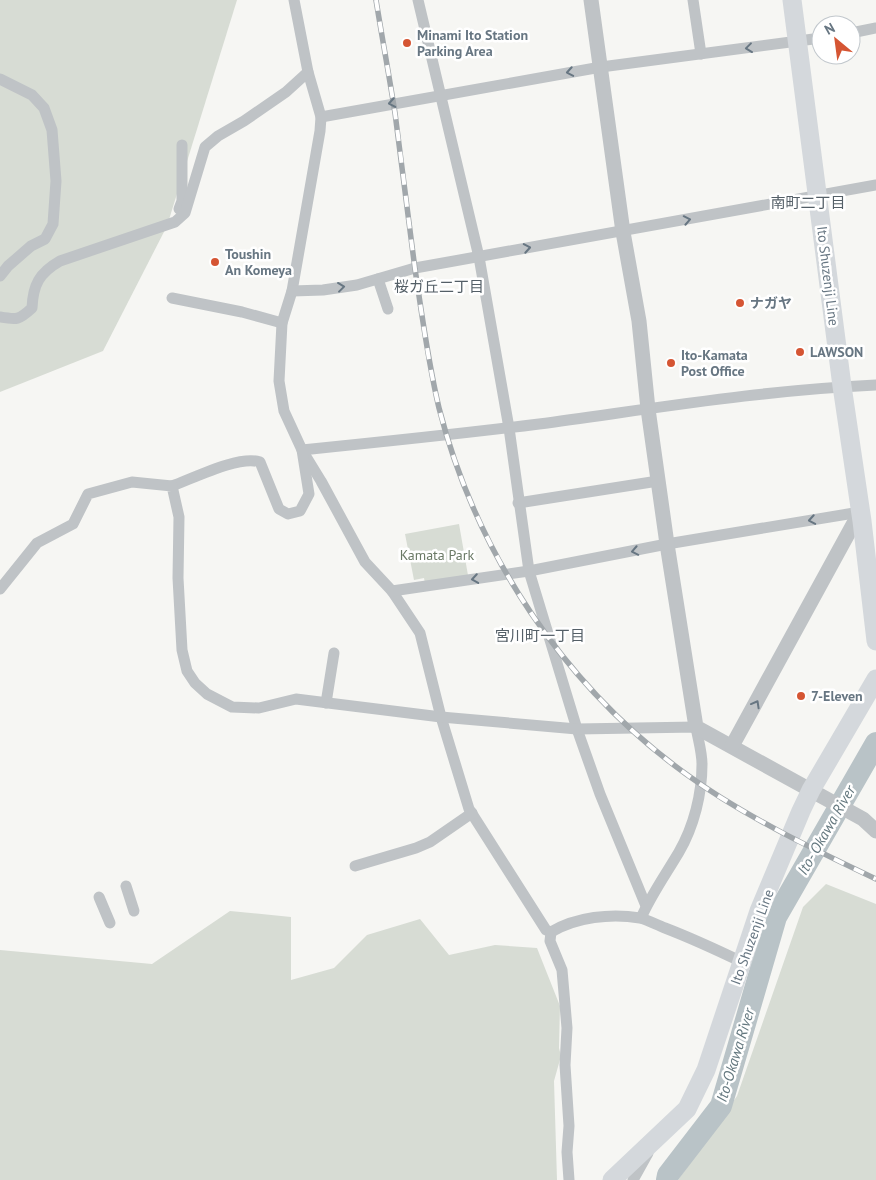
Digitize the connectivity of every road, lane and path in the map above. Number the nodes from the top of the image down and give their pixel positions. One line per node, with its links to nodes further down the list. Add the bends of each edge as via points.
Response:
1 (294, 0): 12 (street)
2 (418, 0): 14 (street)
3 (591, 0): 11 (street)
4 (693, 0): 10 (street)
5 (792, 0): 9 (main road, Ito Shuzenji Line)
6 (876, 28): 7 (street)
7 (861, 31)
8 (811, 40): 9 (street)
9 (797, 42): 10 (street, one-way to 10); 18 (main road, Ito Shuzenji Line)
10 (701, 54): 11 (street)
11 (601, 67): 14 (street, one-way to 14); 20 (street)
12 (308, 72): 15 (street); 19 (street, via 286,92 205,147 184,213)
13 (0, 79): 22 (street, via 32,95 44,108 52,130 56,180 53,224 45,239 31,246)
14 (440, 95): 15 (street, one-way to 15); 21 (street)
15 (321, 116): 24 (street, via 316,165)
16 (182, 145): 19 (street, via 182,201)
17 (876, 185): 18 (street)
18 (818, 195): 20 (street, one-way to 18); 30 (main road, Ito Shuzenji Line)
19 (175, 222): 27 (street, via 60,261 48,268 37,282 32,308 14,320)
20 (623, 232): 21 (street, one-way to 20); 31 (street, via 639,321)
21 (479, 257): 23 (street, via 415,268); 32 (street)
22 (0, 276)
23 (378, 279): 24 (street, one-way to 23, via 323,290); 26 (street)
24 (292, 291): 28 (street)
25 (172, 298): 28 (street)
26 (388, 308)
27 (0, 317)
28 (282, 323): 33 (street, via 279,381 284,411)
29 (876, 384): 30 (street)
30 (842, 386): 31 (street); 37 (main road, Ito Shuzenji Line)
31 (648, 409): 32 (street); 34 (street)
32 (508, 428): 33 (street); 36 (street)
33 (302, 450): 35 (street, via 309,494 300,511 288,514 279,509 260,462 253,460 240,461); 41 (street, via 365,562)
34 (658, 481): 36 (street); 38 (street)
35 (172, 486): 40 (street, via 132,482 88,494 74,524 37,543); 45 (street, via 179,517 182,650 194,683 232,707 260,708 296,699)
36 (518, 503): 39 (street)
37 (860, 512): 38 (street, one-way to 38); 42 (main road, Ito Shuzenji Line); 49 (street, one-way to 37)
38 (667, 544): 39 (street, one-way to 39); 47 (street)
39 (529, 571): 41 (street, one-way to 41); 48 (street)
40 (0, 589)
41 (392, 592): 46 (street, via 420,633)
42 (876, 642)
43 (334, 653): 45 (street)
44 (876, 679): 50 (main road, Ito Shuzenji Line)
45 (326, 703): 46 (street)
46 (441, 717): 48 (street); 51 (street)
47 (696, 727): 48 (street); 49 (street); 56 (street, via 702,763 701,793 680,851)
48 (577, 729): 56 (street)
49 (732, 746): 50 (street)
50 (818, 794): 52 (street, via 863,819); 61 (main road, Ito Shuzenji Line, via 759,911)
51 (472, 813): 53 (street, via 430,842); 60 (street, via 546,930)
52 (876, 831)
53 (355, 866)
54 (126, 886): 57 (street)
55 (100, 897): 59 (street)
56 (646, 906): 58 (street)
57 (134, 911)
58 (641, 918): 60 (street, via 612,916 581,920); 61 (street)
59 (110, 923)
60 (551, 932): 63 (street, via 550,941 562,970 567,1028 565,1065)
61 (742, 962): 62 (main road, Ito Shuzenji Line, via 706,1070 687,1109)
62 (654, 1140): 64 (main road, Ito Shuzenji Line); 65 (street)
63 (570, 1180)
64 (612, 1180)
65 (633, 1180)

